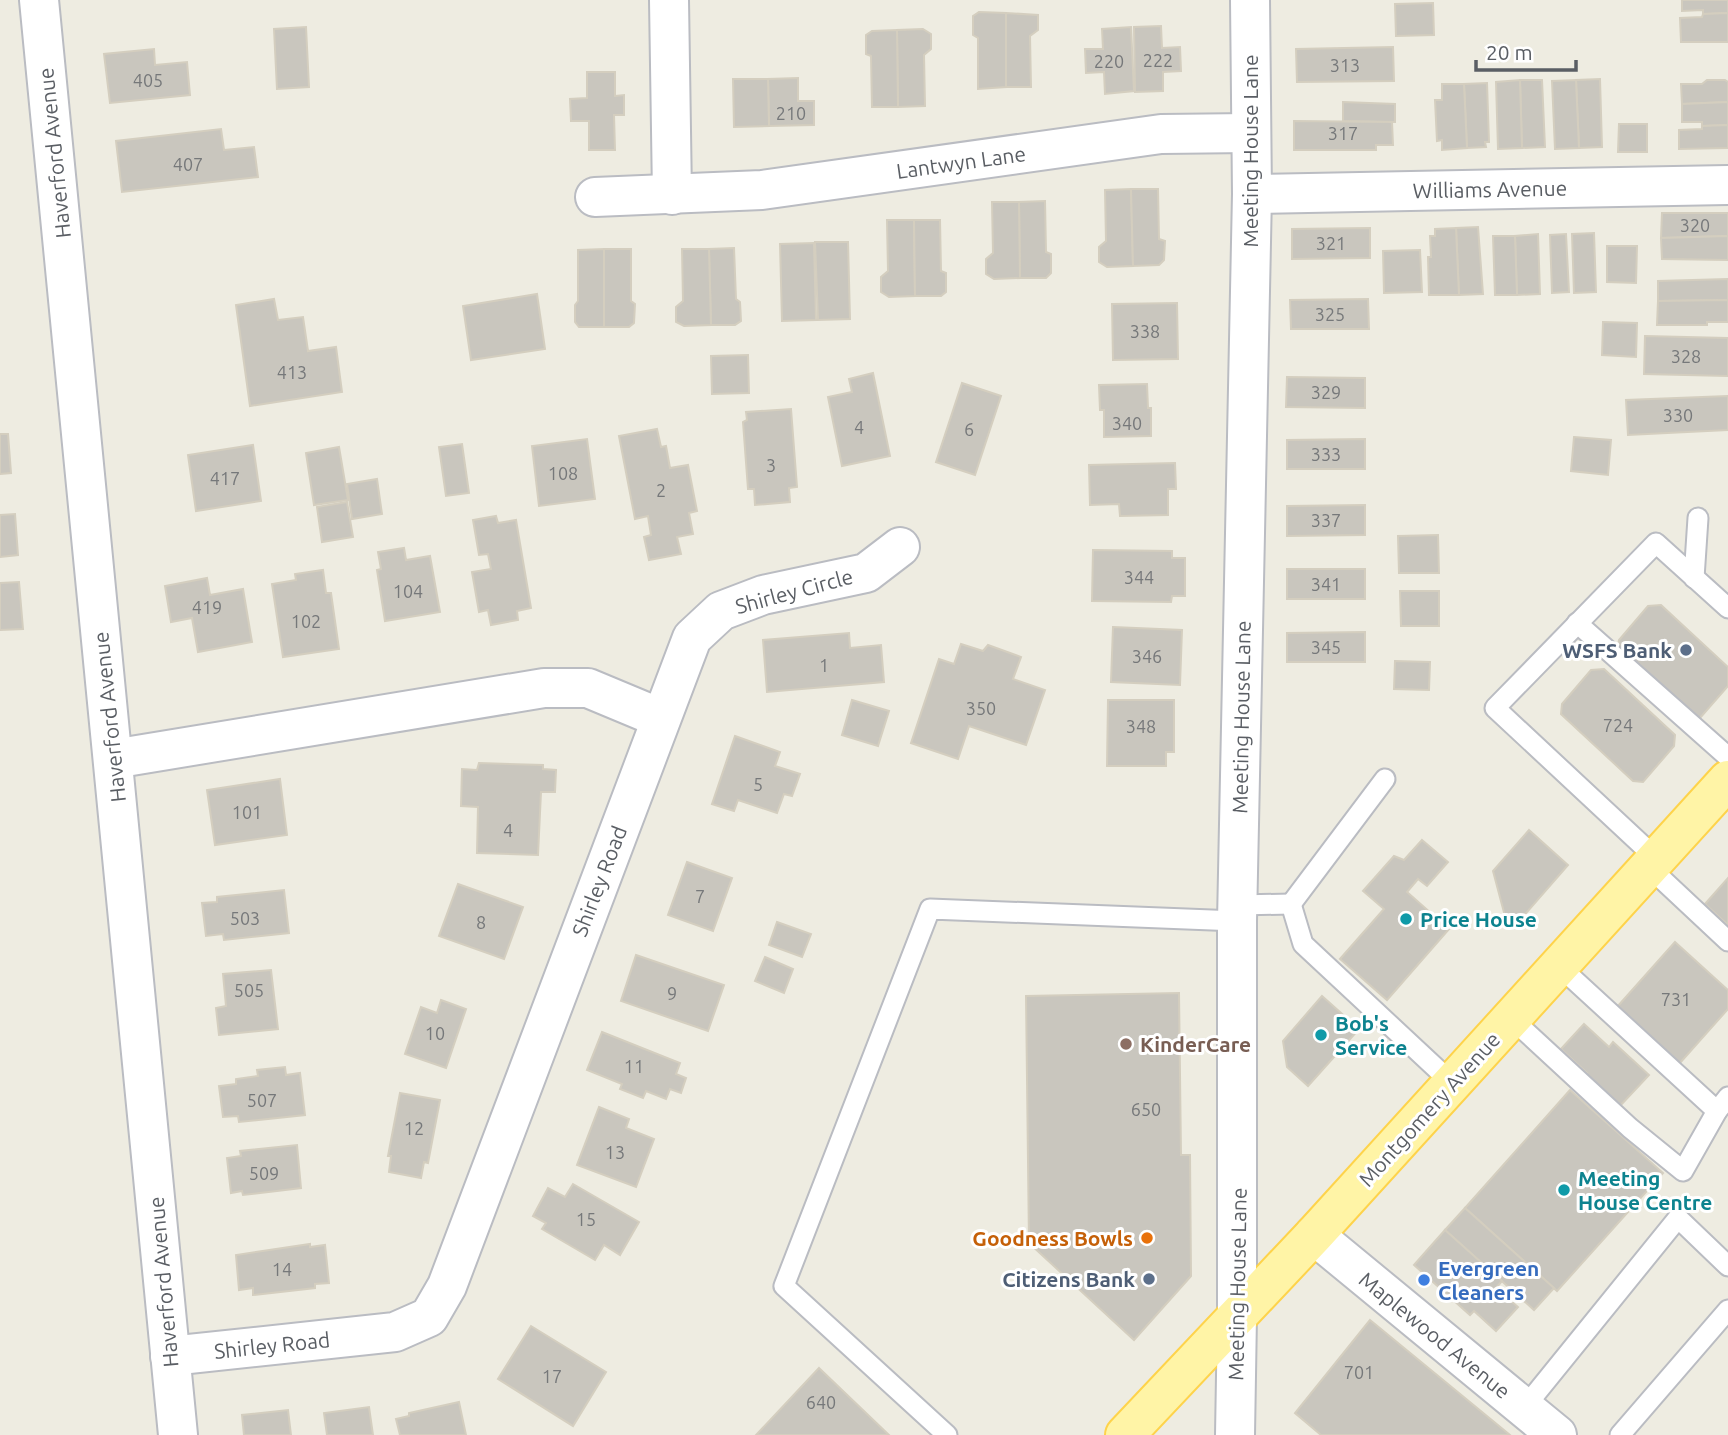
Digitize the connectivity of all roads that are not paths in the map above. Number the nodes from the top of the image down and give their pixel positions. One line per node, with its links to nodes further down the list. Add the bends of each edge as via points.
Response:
1 (39, 0): 16 (street, Haverford Avenue)
2 (669, 0): 7 (street)
3 (1250, 0): 4 (street, Meeting House Lane)
4 (1250, 133): 6 (street, Meeting House Lane); 7 (street, Lantwyn Lane, via 1161,134 762,191)
5 (1728, 185): 6 (street, Williams Avenue)
6 (1252, 194): 21 (street, Meeting House Lane)
7 (672, 195): 8 (street, Lantwyn Lane)
8 (596, 197)
9 (1698, 518): 11 (lane)
10 (900, 547): 14 (street, Shirley Circle, via 866,573 763,595 721,611 692,638)
11 (1695, 578): 12 (lane); 13 (lane, via 1656,543)
12 (1728, 608)
13 (1577, 623): 15 (lane); 19 (lane, via 1494,708)
14 (660, 718): 16 (street, via 587,688 544,688); 31 (street, Shirley Road, via 447,1286 429,1317 395,1332)
15 (1728, 757)
16 (113, 759): 31 (street, Haverford Avenue)
17 (1385, 779): 20 (lane)
18 (1728, 780): 19 (main road, Montgomery Avenue)
19 (1653, 864): 22 (lane); 23 (main road, Montgomery Avenue)
20 (1292, 904): 21 (lane); 25 (lane, via 1303,944)
21 (1237, 913): 30 (street, Meeting House Lane); 34 (lane, via 930,909 784,1286)
22 (1728, 941)
23 (1559, 966): 24 (main road, Montgomery Avenue); 26 (lane)
24 (1511, 1019): 25 (main road, Montgomery Avenue); 26 (lane, via 1683,1171)
25 (1452, 1083): 27 (main road, Montgomery Avenue)
26 (1723, 1104)
27 (1314, 1235): 30 (main road, Montgomery Avenue); 32 (street, Maplewood Avenue)
28 (1728, 1265): 32 (lane, via 1678,1218)
29 (1728, 1310): 38 (lane)
30 (1237, 1316): 35 (main road, Montgomery Avenue); 36 (street, Meeting House Lane)
31 (170, 1356): 33 (street, Haverford Avenue)
32 (1524, 1408): 37 (street, Maplewood Avenue)
33 (177, 1435)
34 (947, 1435)
35 (1125, 1435)
36 (1235, 1435)
37 (1557, 1435)
38 (1620, 1435)

